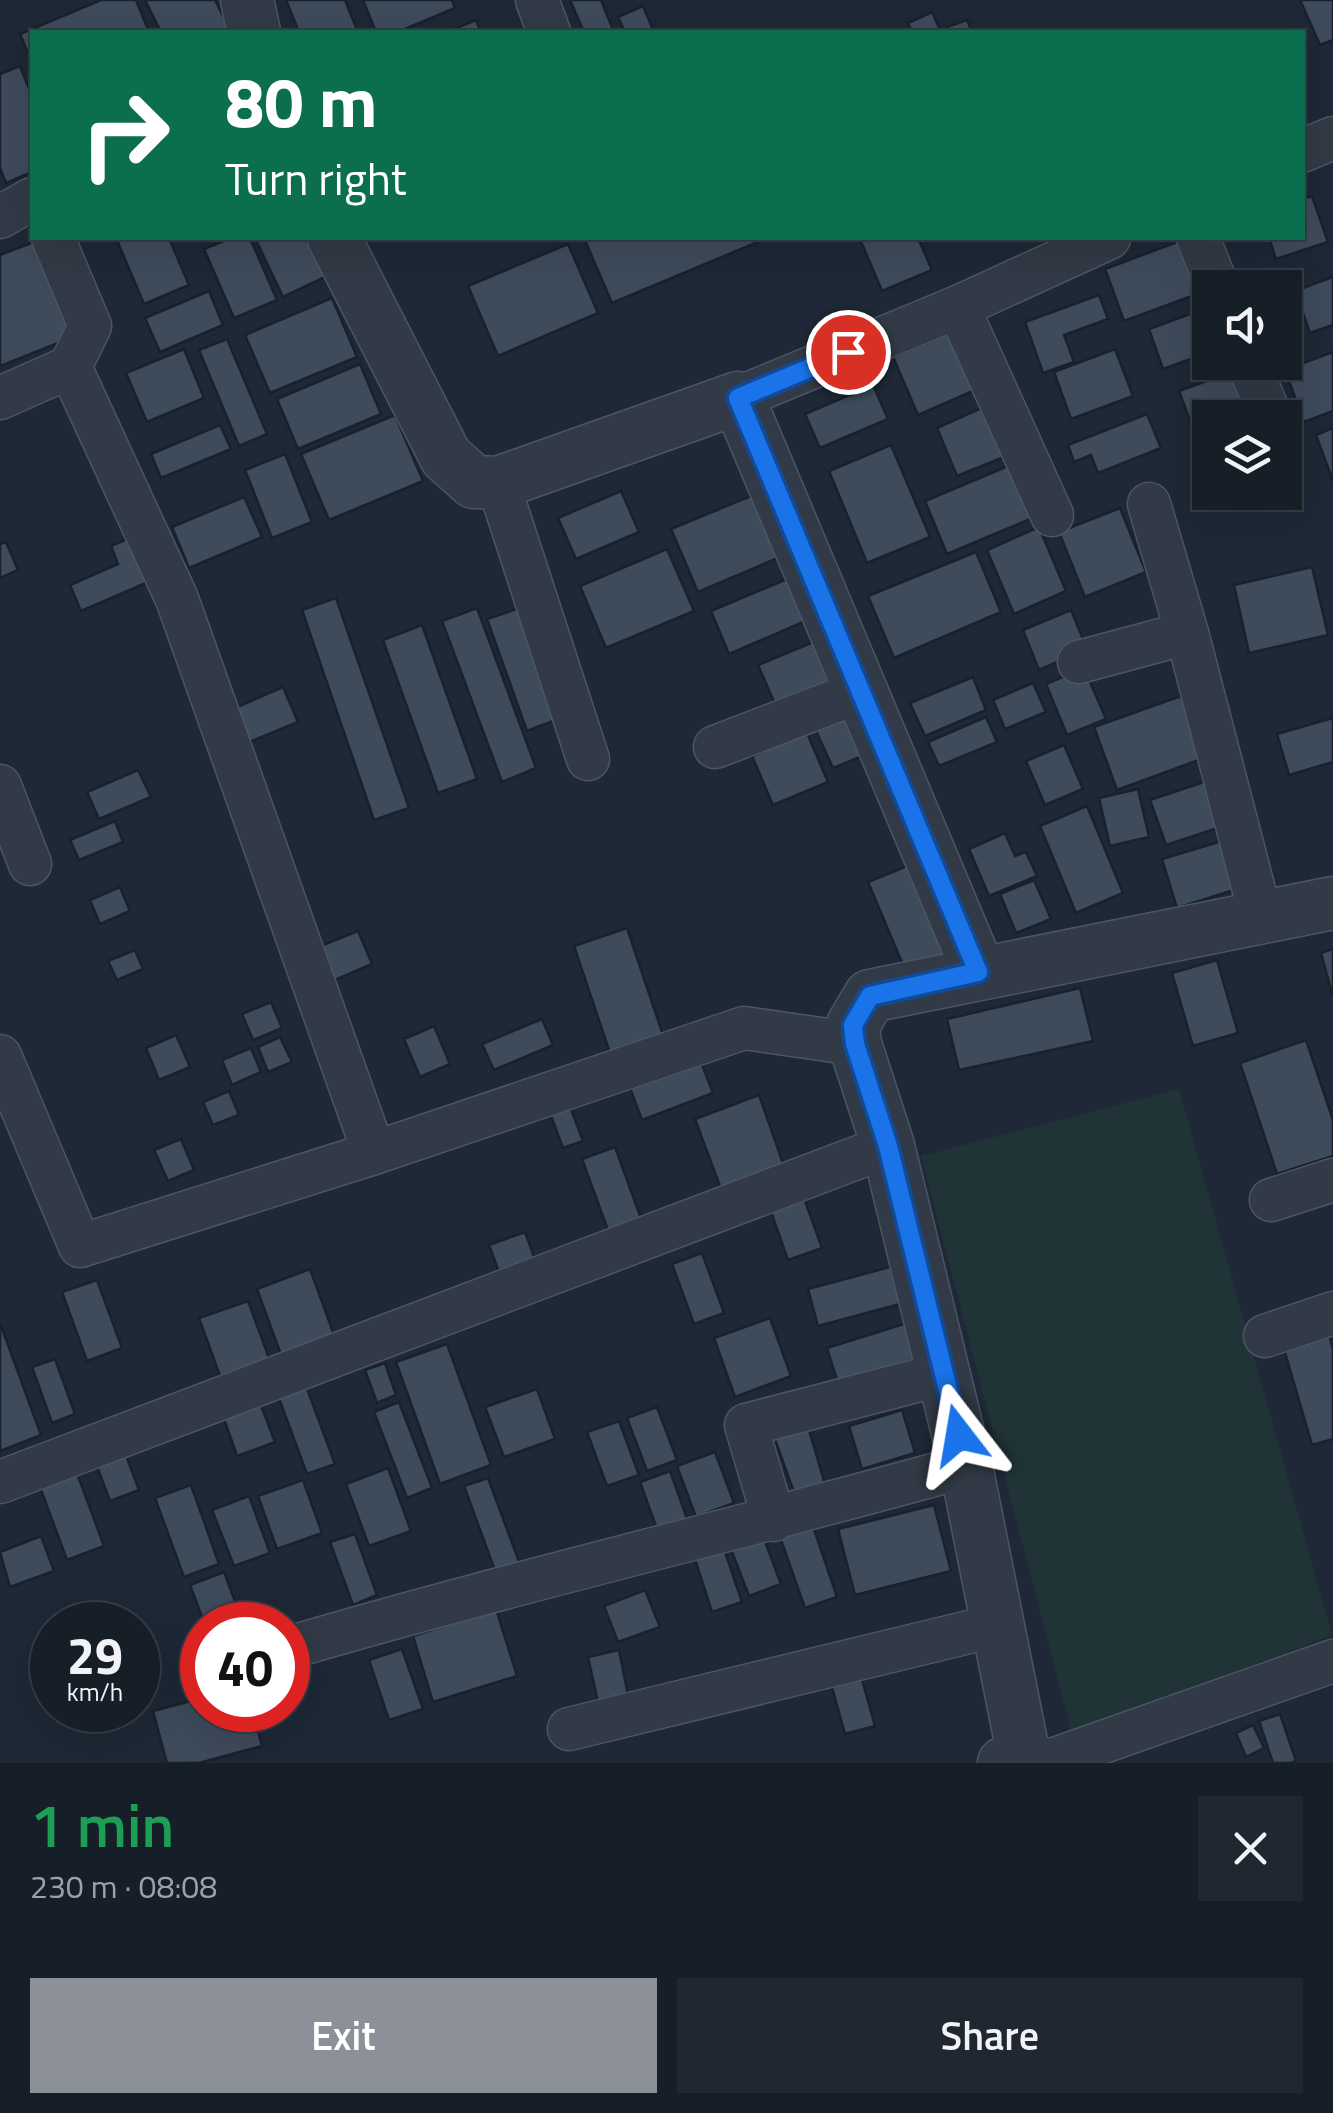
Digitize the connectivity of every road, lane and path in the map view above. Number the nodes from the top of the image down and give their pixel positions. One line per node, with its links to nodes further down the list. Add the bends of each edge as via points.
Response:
1 (247, 0): 3 (street)
2 (537, 0): 4 (street)
3 (254, 30)
4 (548, 30)
5 (1333, 138): 6 (street)
6 (1305, 150)
7 (30, 200): 8 (street)
8 (0, 216)
9 (54, 240): 15 (street, via 90,326)
10 (335, 240): 18 (street, via 446,457 474,482)
11 (1105, 240): 14 (street)
12 (1199, 240): 13 (street)
13 (1211, 270)
14 (958, 307): 17 (street); 20 (street)
15 (70, 367): 16 (street); 34 (street, via 176,600)
16 (0, 398)
17 (738, 398): 18 (street); 23 (street)
18 (498, 482): 25 (street)
19 (1149, 504): 21 (street)
20 (1052, 514)
21 (1188, 633): 22 (street); 29 (street)
22 (1079, 662)
23 (859, 692): 24 (street); 30 (street)
24 (714, 747)
25 (588, 759)
26 (0, 786): 27 (street)
27 (30, 864)
28 (1333, 903): 29 (street)
29 (1261, 917): 30 (street)
30 (978, 972): 31 (street, via 870,996 853,1025)
31 (855, 1044): 33 (street); 34 (street, via 744,1028)
32 (0, 1056): 34 (street, via 80,1246)
33 (888, 1146): 39 (street); 41 (street)
34 (374, 1154)
35 (1333, 1180): 36 (street)
36 (1271, 1200)
37 (1333, 1312): 38 (street)
38 (1265, 1336)
39 (944, 1374): 40 (street); 42 (street, via 746,1425)
40 (966, 1466): 42 (street); 43 (street)
41 (0, 1482)
42 (774, 1520): 44 (street)
43 (998, 1625): 46 (street); 47 (street)
44 (310, 1641)
45 (1333, 1661): 47 (street)
46 (569, 1729)
47 (1033, 1761)

